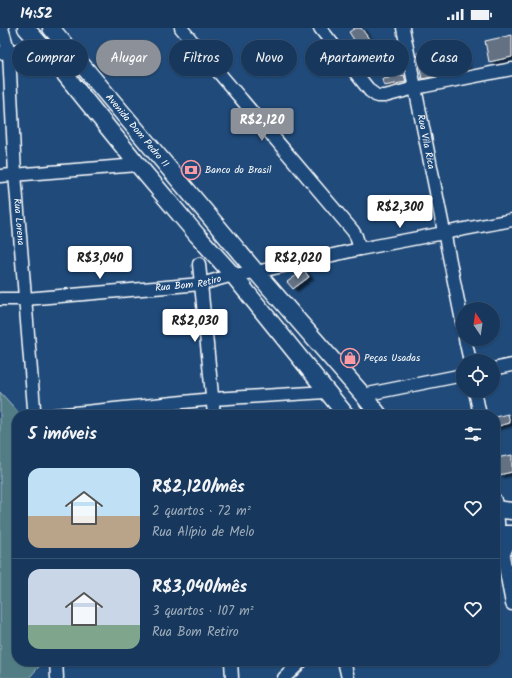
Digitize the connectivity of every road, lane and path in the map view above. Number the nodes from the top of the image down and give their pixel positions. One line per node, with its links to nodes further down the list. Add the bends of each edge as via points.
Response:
1 (2, 28): 8 (street, Rua Lorena)
2 (26, 28): 7 (main road)
3 (51, 28): 19 (main road, Avenida Dom Pedro II)
4 (181, 28): 17 (street, via 353,231)
5 (320, 28): 11 (street, via 370,91 377,96)
6 (403, 28): 11 (street, Rua Vila Rica)
7 (37, 40)
8 (5, 53): 13 (street, Rua Lorena)
9 (512, 69): 11 (street)
10 (66, 76): 12 (main road)
11 (415, 88): 16 (street, Rua Vila Rica)
12 (138, 165): 13 (street); 20 (main road)
13 (15, 174): 14 (street); 22 (street, Rua Lorena)
14 (0, 176)
15 (512, 220): 16 (street, Rua Bom Retiro)
16 (445, 232): 17 (street, Rua Bom Retiro); 24 (street, Rua Vila Rica)
17 (360, 249): 19 (street, Rua Bom Retiro)
18 (199, 264): 21 (street)
19 (256, 272): 20 (street, Rua Bom Retiro); 29 (main road, Avenida Dom Pedro II)
20 (232, 275): 21 (street, Rua Bom Retiro); 28 (main road)
21 (201, 284): 22 (street, Rua Bom Retiro); 31 (street)
22 (25, 298): 23 (street, Rua Bom Retiro); 32 (street, Rua Lorena)
23 (0, 299)
24 (458, 302)
25 (512, 366): 26 (street)
26 (500, 368)
27 (456, 376): 29 (street)
28 (326, 392): 31 (street); 35 (main road)
29 (363, 395): 36 (main road, Avenida Dom Pedro II)
30 (476, 398): 37 (street)
31 (213, 399): 33 (street); 34 (street)
32 (34, 410)
33 (104, 410)
34 (214, 410)
35 (342, 410)
36 (375, 410)
37 (479, 410)
38 (500, 507): 39 (street)
39 (504, 535): 40 (main road, via 506,544)
40 (502, 553): 41 (street)
41 (512, 604)
42 (56, 666): 46 (street)
43 (231, 666): 47 (street)
44 (297, 666): 48 (street)
45 (345, 666): 49 (street)
46 (57, 678)
47 (232, 678)
48 (284, 678)
49 (348, 678)

